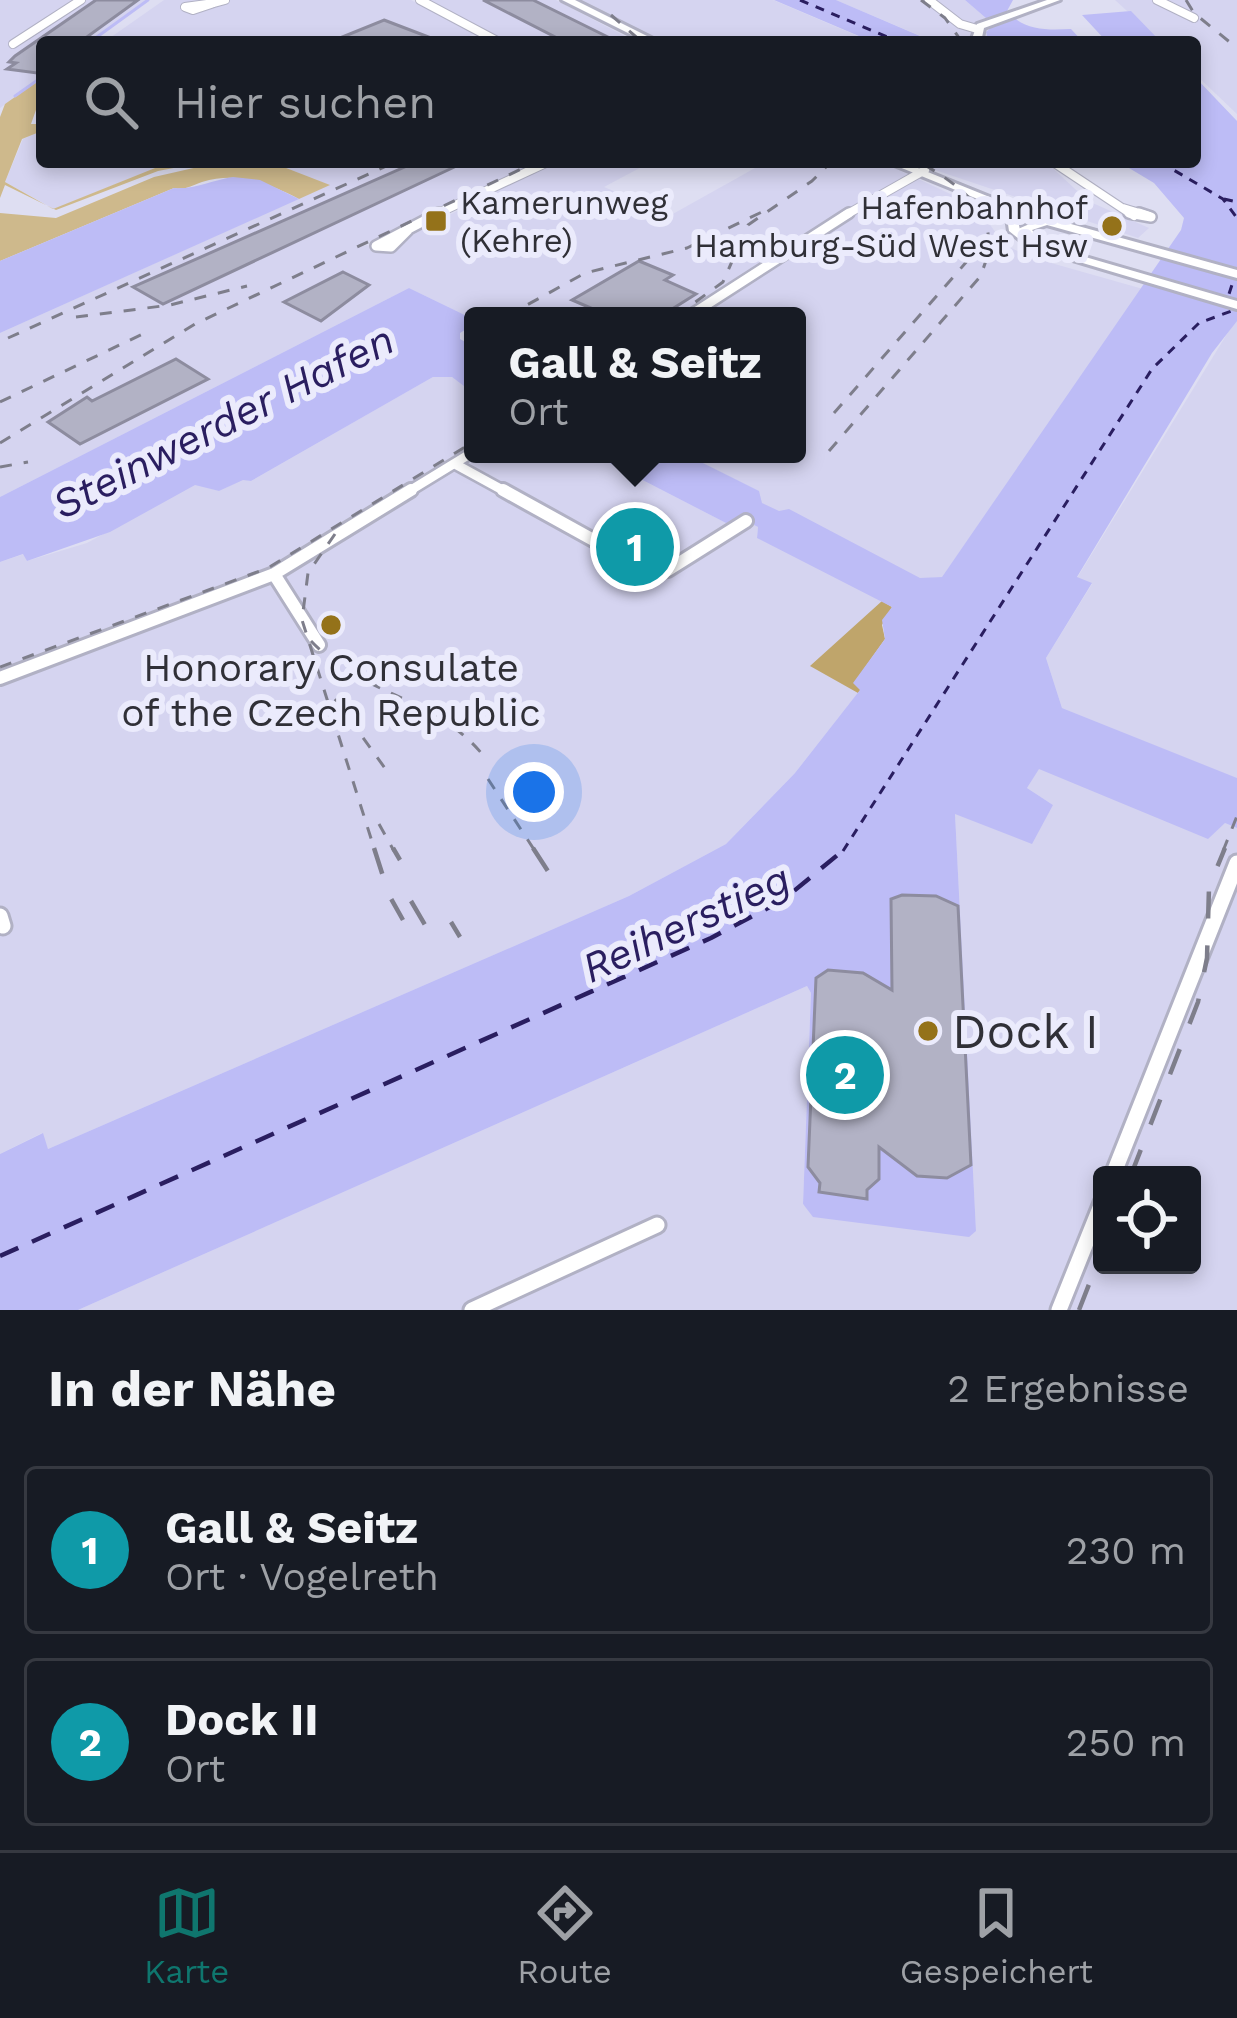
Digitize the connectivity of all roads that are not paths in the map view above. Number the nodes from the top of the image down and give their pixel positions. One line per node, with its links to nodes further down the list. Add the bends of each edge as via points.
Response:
1 (81, 0): 13 (street)
2 (420, 0): 9 (street)
3 (567, 0): 11 (main road)
4 (928, 0): 8 (street)
5 (1055, 0): 8 (street)
6 (1156, 0): 7 (street)
7 (1194, 18)
8 (977, 29): 12 (street)
9 (486, 35): 10 (street)
10 (483, 36)
11 (640, 36)
12 (976, 36)
13 (14, 44)
14 (536, 168): 20 (street)
15 (1062, 168): 17 (street)
16 (917, 170): 18 (main road); 18 (main road); 26 (street)
17 (1123, 208)
18 (1004, 210): 19 (main road); 21 (street, via 1017,233); 22 (main road)
19 (1047, 223): 21 (main road, via 1024,229); 22 (main road)
20 (408, 230)
21 (1040, 247): 25 (street)
22 (1166, 250): 23 (main road); 24 (main road)
23 (1237, 265)
24 (1237, 274)
25 (1237, 305)
26 (703, 307)
27 (464, 458): 28 (street)
28 (455, 464): 29 (street, via 658,574); 30 (street)
29 (746, 521)
30 (274, 574): 31 (street); 32 (street)
31 (319, 645)
32 (0, 678)
33 (1237, 862): 34 (street)
34 (1117, 1166)
35 (657, 1225): 37 (street)
36 (1093, 1225): 38 (street)
37 (472, 1310)
38 (1059, 1310)

